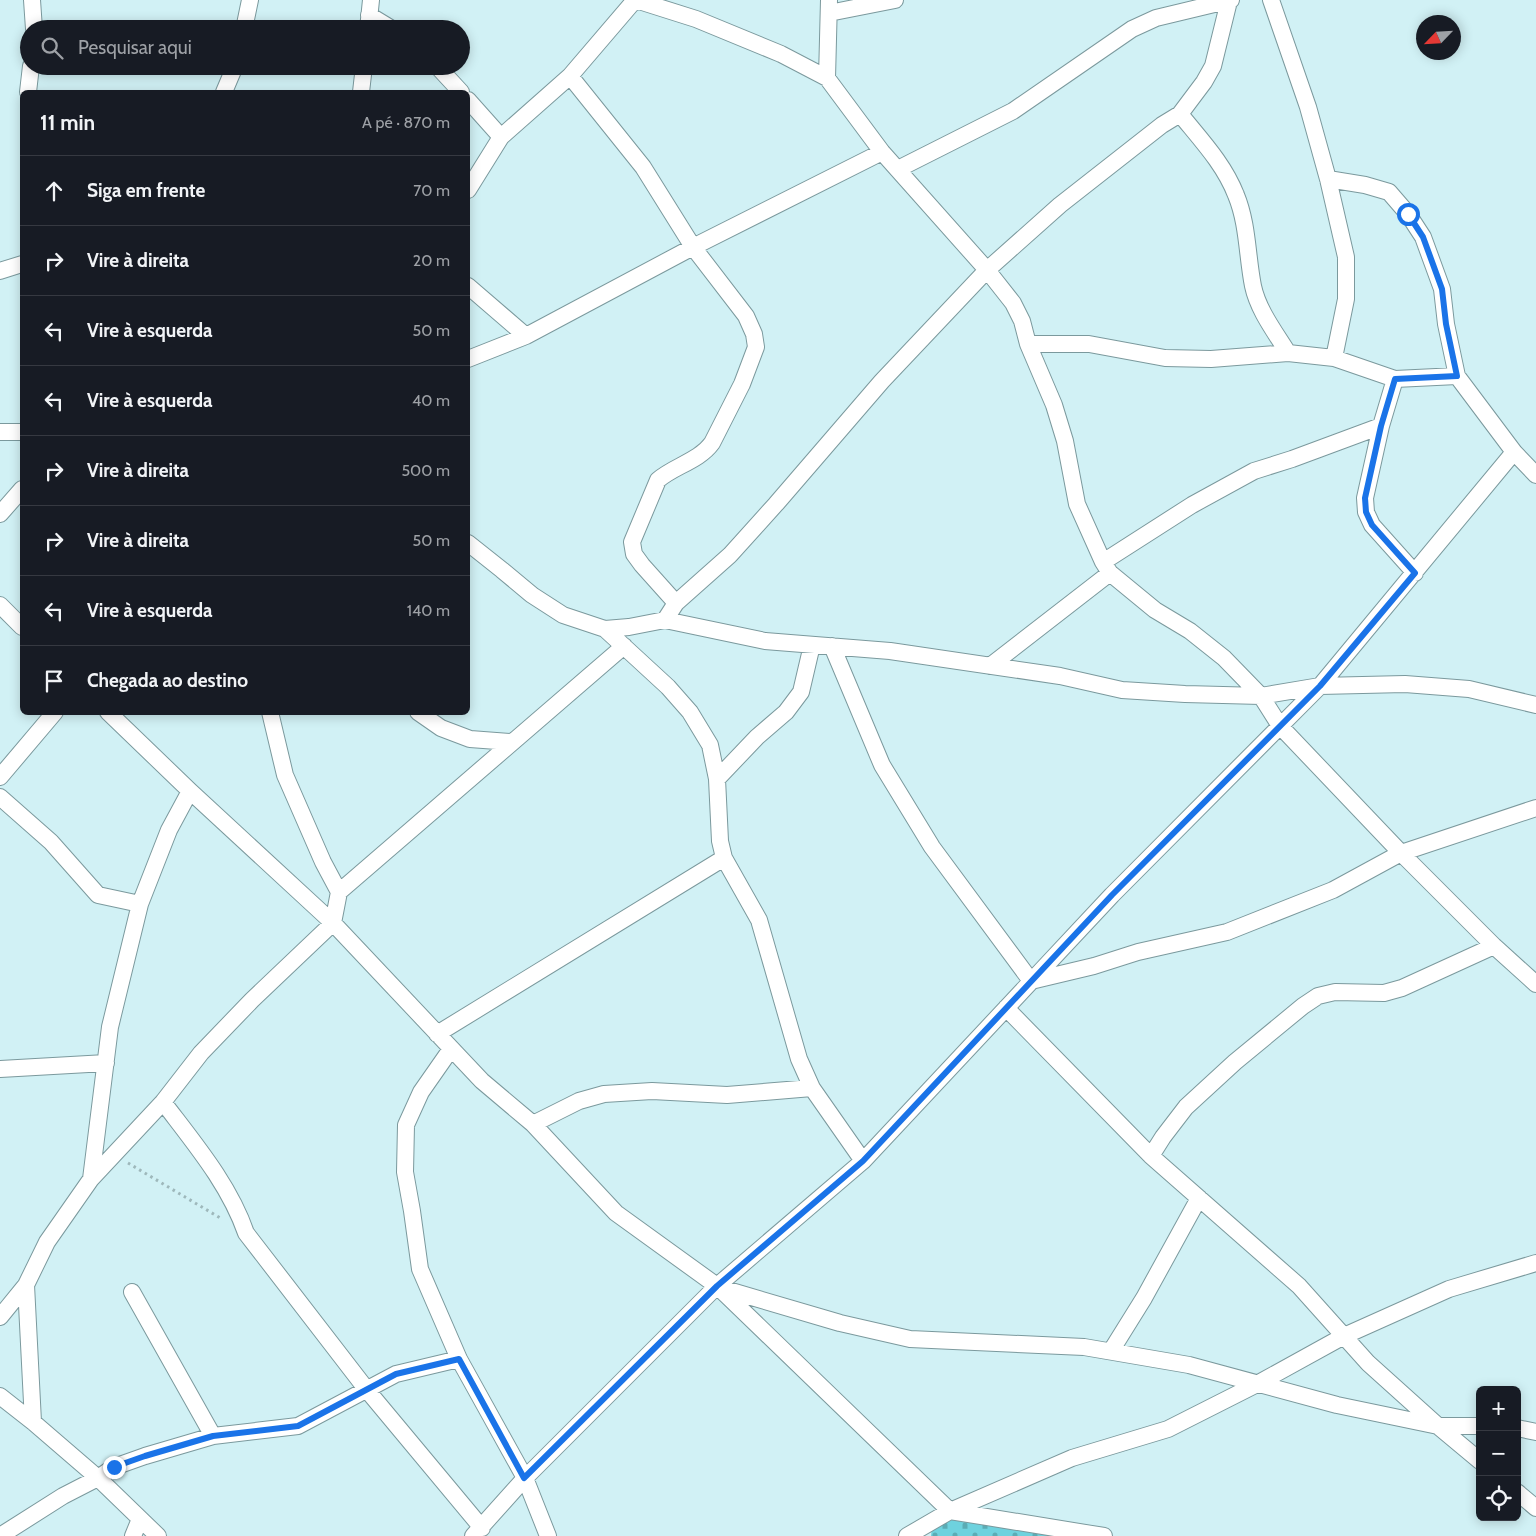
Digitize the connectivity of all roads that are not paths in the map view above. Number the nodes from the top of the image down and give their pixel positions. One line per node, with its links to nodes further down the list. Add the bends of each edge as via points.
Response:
1 (32, 0): 8 (street)
2 (250, 0): 9 (street)
3 (636, 0): 14 (street); 15 (street, via 696,19 781,54)
4 (896, 0): 7 (street)
5 (1230, 0): 21 (street, via 1212,66); 24 (street, via 1156,18 1132,29 1013,111)
6 (1271, 0): 25 (street, via 1308,106)
7 (829, 7): 15 (street)
8 (33, 20)
9 (246, 20)
10 (30, 75): 16 (street)
11 (231, 75): 17 (street)
12 (363, 75): 18 (street)
13 (445, 75): 19 (street)
14 (570, 76): 22 (street); 27 (street, via 643,167)
15 (826, 78): 23 (street)
16 (28, 90)
17 (225, 90)
18 (361, 90)
19 (459, 90)
20 (470, 102): 22 (street)
21 (1180, 114): 29 (street, via 1060,206); 34 (street, via 1217,158 1236,196 1244,224 1253,288 1264,315)
22 (501, 137): 26 (street)
23 (882, 152): 24 (street); 27 (street)
24 (898, 169): 29 (street)
25 (1328, 179): 36 (street, via 1346,257 1346,299); 37 (street, via 1389,192 1408,214 1423,237 1442,289)
26 (470, 187)
27 (693, 247): 32 (street); 49 (street, via 746,316 756,347 742,384 712,443 706,452 658,480 632,542 634,554)
28 (20, 265): 30 (street)
29 (987, 270): 33 (street, via 1013,303); 49 (street, via 882,381 730,554)
30 (0, 272)
31 (470, 288): 32 (street)
32 (526, 336): 35 (street)
33 (1028, 344): 34 (street, via 1089,344 1166,358 1210,359); 47 (street, via 1054,405 1065,441 1077,504)
34 (1288, 353): 36 (street)
35 (470, 358)
36 (1334, 358): 38 (street)
37 (1457, 376): 38 (street); 42 (street)
38 (1395, 379): 39 (street)
39 (1381, 426): 47 (street, via 1254,470 1192,505); 48 (street, via 1365,498 1366,512 1372,525)
40 (0, 432): 41 (street)
41 (20, 432)
42 (1514, 452): 43 (street); 48 (street)
43 (1536, 475)
44 (20, 491): 45 (street)
45 (0, 514)
46 (470, 545): 53 (street, via 563,615)
47 (1106, 568): 57 (street); 59 (street, via 1155,610 1190,631 1224,658)
48 (1415, 573): 58 (street)
49 (676, 603): 51 (street)
50 (0, 605): 52 (street)
51 (664, 620): 53 (street); 54 (street, via 766,641)
52 (20, 625)
53 (605, 628): 55 (street)
54 (812, 645): 56 (street); 68 (street, via 801,692 786,712)
55 (624, 646): 66 (street); 68 (street, via 690,712 710,745)
56 (832, 646): 57 (street); 78 (street, via 882,765 932,847)
57 (990, 666): 59 (street, via 1060,676 1122,690)
58 (1320, 686): 59 (street); 60 (street, via 1405,684 1469,689); 65 (street)
59 (1261, 696): 65 (street)
60 (1536, 706)
61 (53, 715): 67 (street)
62 (111, 715): 69 (street)
63 (271, 715): 74 (street, via 285,775 322,862)
64 (422, 715): 66 (street, via 441,728 470,739)
65 (1280, 726): 72 (street); 78 (street, via 1112,895)
66 (512, 742): 74 (street)
67 (0, 777)
68 (717, 779): 73 (street)
69 (190, 791): 75 (street, via 169,830); 76 (street)
70 (0, 796): 75 (street, via 51,842 98,895)
71 (1536, 808): 72 (street)
72 (1401, 853): 77 (street); 78 (street, via 1333,890 1227,932 1138,952)
73 (724, 858): 81 (street); 85 (street, via 759,920 799,1059)
74 (339, 892): 76 (street)
75 (140, 904): 83 (street, via 110,1027)
76 (333, 923): 81 (street); 86 (street, via 201,1053)
77 (1494, 946): 79 (street); 88 (street, via 1402,988 1384,993 1334,992 1318,996 1235,1062 1186,1107)
78 (1031, 982): 80 (street)
79 (1536, 984)
80 (1006, 1008): 88 (street); 89 (street)
81 (437, 1034): 82 (street)
82 (451, 1049): 87 (street, via 482,1081); 99 (street, via 421,1092 406,1125 405,1172 420,1269)
83 (106, 1063): 84 (street); 90 (street)
84 (0, 1070)
85 (812, 1088): 87 (street, via 726,1094 652,1091 604,1094 580,1101); 89 (street)
86 (163, 1102): 90 (street); 101 (street, via 207,1160 230,1197 246,1234)
87 (533, 1124): 94 (street, via 616,1214)
88 (1151, 1156): 91 (street)
89 (863, 1161): 94 (street)
90 (91, 1178): 93 (street, via 47,1242)
91 (1199, 1198): 97 (street, via 1299,1286); 98 (street)
92 (1536, 1263): 97 (street, via 1449,1289)
93 (26, 1285): 96 (street); 103 (street)
94 (717, 1286): 98 (street, via 840,1324 910,1339 1084,1347); 111 (street); 114 (street)
95 (132, 1292): 108 (street)
96 (0, 1317)
97 (1344, 1336): 100 (street); 104 (street, via 1368,1363)
98 (1111, 1352): 100 (street, via 1189,1365)
99 (459, 1359): 101 (street, via 396,1374); 111 (street)
100 (1257, 1384): 104 (street); 114 (street, via 1168,1429 1072,1458)
101 (367, 1390): 108 (street, via 298,1426); 116 (street)
102 (0, 1396): 103 (street)
103 (33, 1422): 110 (street)
104 (1438, 1426): 105 (street); 109 (street)
105 (1476, 1426)
106 (1521, 1429): 107 (street)
107 (1536, 1432)
108 (213, 1436): 110 (street, via 129,1461)
109 (1476, 1458)
110 (98, 1478): 115 (street); 117 (street)
111 (524, 1478): 116 (street); 120 (street)
112 (1521, 1495): 113 (street)
113 (1536, 1508)
114 (950, 1511): 121 (street); 122 (street)
115 (140, 1519): 118 (street); 119 (street)
116 (478, 1532)
117 (0, 1536)
118 (133, 1536)
119 (158, 1536)
120 (548, 1536)
121 (907, 1536)
122 (1104, 1536)

